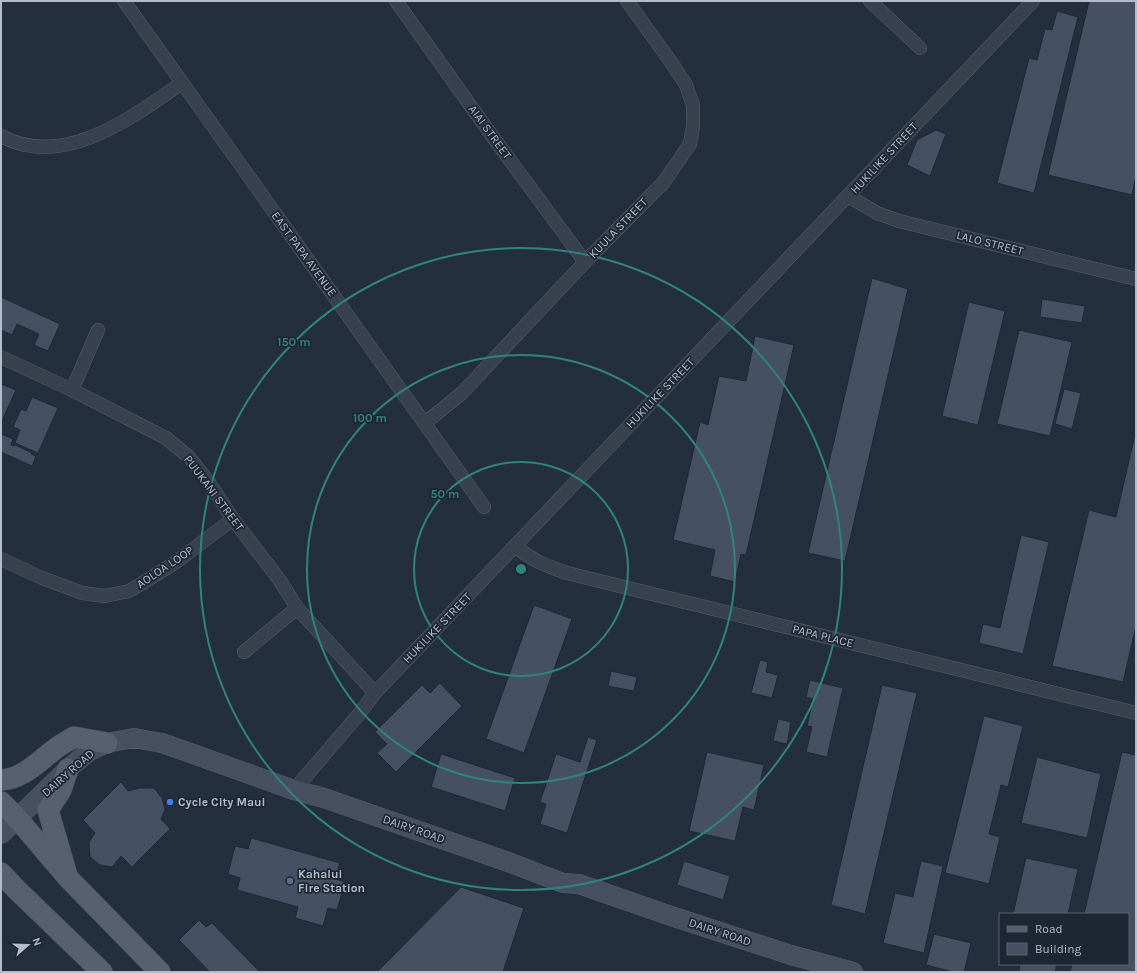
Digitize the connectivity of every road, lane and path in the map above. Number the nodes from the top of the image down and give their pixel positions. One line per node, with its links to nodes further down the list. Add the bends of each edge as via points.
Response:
1 (124, 1): 7 (street, EAST PAPA AVENUE)
2 (396, 1): 10 (street, AIAI STREET)
3 (627, 1): 10 (street, KUULA STREET, via 686,85 693,105 693,126 690,144 663,183)
4 (870, 1): 6 (street)
5 (1033, 1): 9 (street, HUKILIKE STREET)
6 (920, 48)
7 (182, 83): 8 (street, via 128,120 102,134 62,146 35,147); 15 (street, EAST PAPA AVENUE)
8 (1, 136)
9 (848, 196): 11 (street, LALO STREET, via 877,213 899,221); 18 (street, HUKILIKE STREET)
10 (585, 262): 15 (street, KUULA STREET, via 462,393)
11 (1136, 279)
12 (98, 330): 14 (street)
13 (1, 357): 14 (street, PUUKANI STREET)
14 (72, 390): 17 (street, PUUKANI STREET, via 166,438 189,457)
15 (425, 423): 16 (street, EAST PAPA AVENUE)
16 (484, 507)
17 (233, 519): 19 (street, AOLOA LOOP, via 146,581 129,591 105,596 82,593); 20 (street, PUUKANI STREET, via 282,582)
18 (515, 546): 22 (street, HUKILIKE STREET); 23 (street, PAPA PLACE, via 539,563 567,573)
19 (1, 559)
20 (297, 608): 21 (street); 22 (street, PUUKANI STREET)
21 (244, 652)
22 (375, 693): 27 (street, HUKILIKE STREET)
23 (1136, 713)
24 (107, 743): 25 (main road, DAIRY ROAD); 26 (main road, via 74,737 24,773); 27 (main road, DAIRY ROAD, via 134,738 162,743)
25 (68, 769): 29 (main road, DAIRY ROAD); 32 (main road, via 61,790 48,810)
26 (1, 780)
27 (294, 790): 36 (main road, DAIRY ROAD, via 324,798 563,883 579,884 708,928)
28 (1, 802): 29 (main road)
29 (17, 818): 30 (main road, DAIRY ROAD); 32 (main road)
30 (1, 834)
31 (1, 874): 33 (main road)
32 (68, 878): 35 (main road)
33 (8, 886): 34 (main road)
34 (102, 972)
35 (160, 972)
36 (853, 972)

